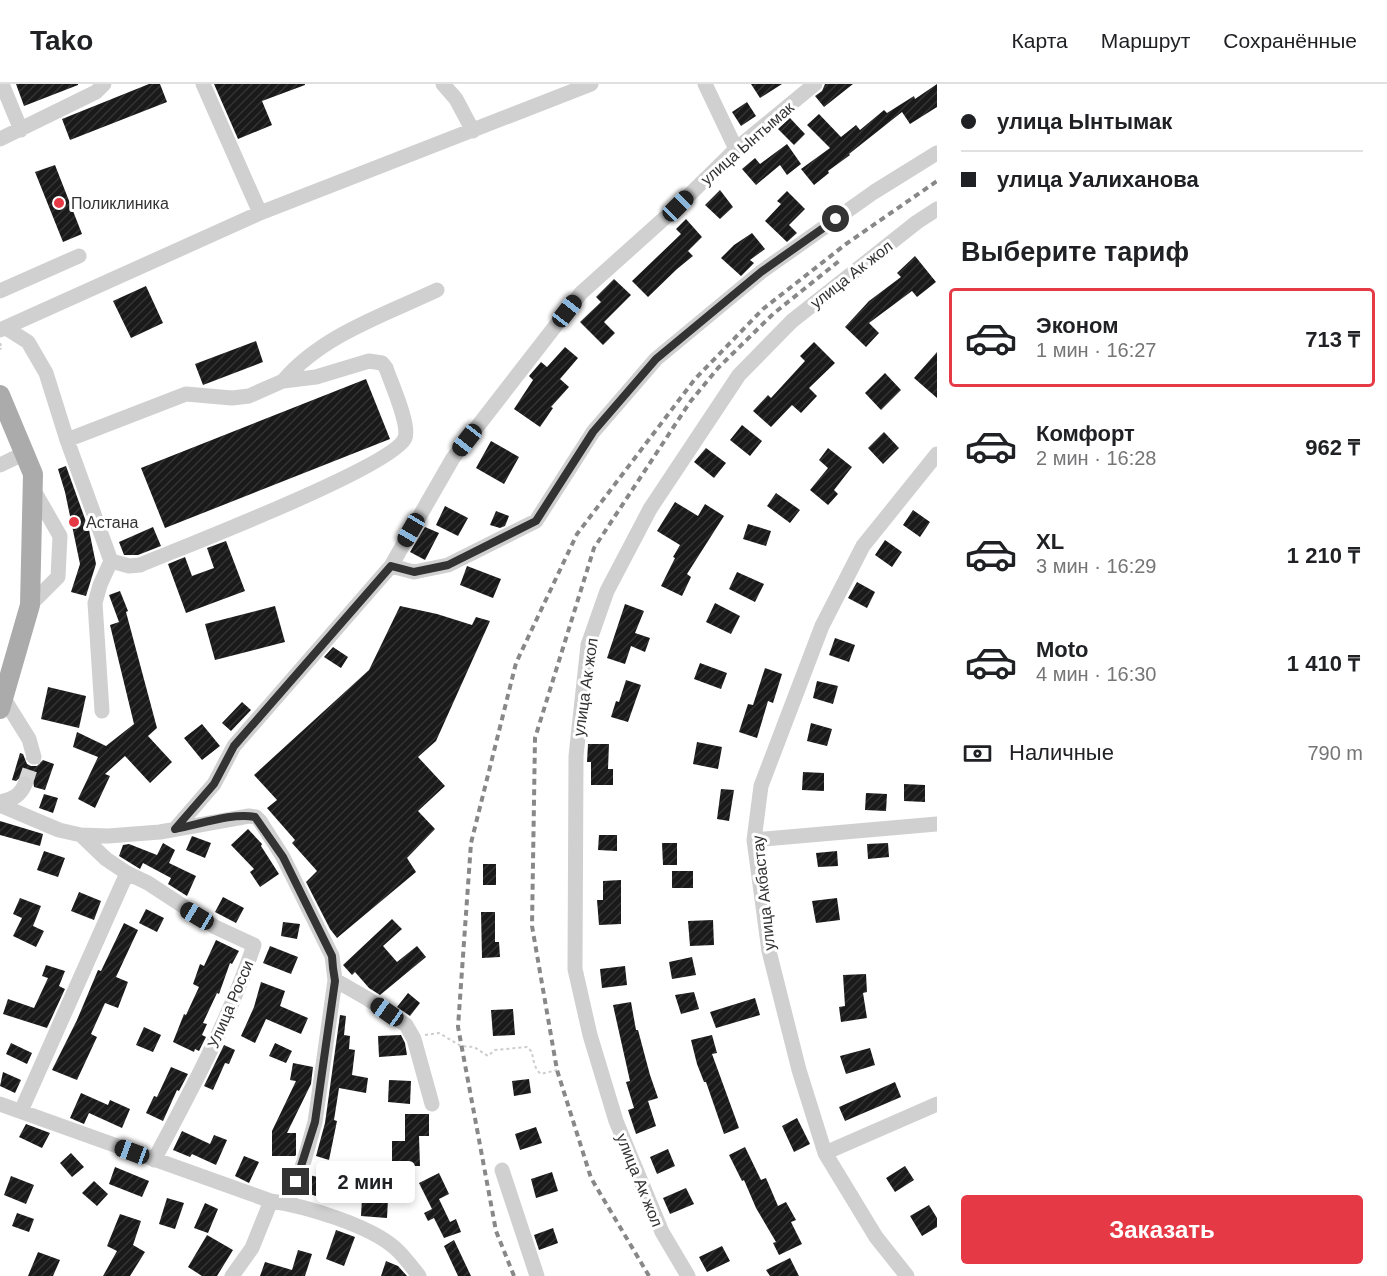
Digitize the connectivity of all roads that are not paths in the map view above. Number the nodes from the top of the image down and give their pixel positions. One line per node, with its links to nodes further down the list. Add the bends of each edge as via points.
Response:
1 (2, 84): 8 (street)
2 (104, 84): 8 (street, via 96,92)
3 (203, 84): 14 (street)
4 (443, 84): 9 (street)
5 (705, 84): 11 (street)
6 (815, 84): 11 (street, улица Ынтымак)
7 (581, 86): 9 (street)
8 (21, 130): 10 (street)
9 (473, 131): 14 (street)
10 (0, 139)
11 (736, 149): 27 (street, улица Ынтымак, via 581,293 453,459)
12 (937, 153): 27 (street, via 761,272 656,359 593,432 536,521 448,565 414,572)
13 (937, 209): 53 (street, улица Ак жол, via 792,321 739,375 650,509 607,591 588,645 576,756 575,969 616,1121 662,1232)
14 (260, 213): 18 (street)
15 (79, 256): 17 (street)
16 (438, 290): 19 (street, via 322,346 294,367)
17 (0, 291)
18 (2, 334): 21 (street, via 28,342 46,373)
19 (283, 381): 21 (street, via 249,396 175,397); 26 (street, via 316,377 369,361 382,363 406,427 405,438 382,459 268,512 140,565)
20 (0, 395): 22 (main road)
21 (67, 440): 26 (street)
22 (25, 453): 24 (street); 25 (main road, via 33,474)
23 (937, 454): 38 (street, улица Акбастау, via 863,546 822,626 761,786)
24 (0, 464)
25 (33, 489): 28 (main road); 28 (street, via 60,536 58,577)
26 (111, 561): 31 (street, via 95,603)
27 (391, 566): 36 (street, улица Ынтымак, via 234,746 214,784)
28 (30, 605): 29 (main road)
29 (5, 674): 30 (main road)
30 (2, 704): 32 (street, via 29,739)
31 (102, 711)
32 (33, 758)
33 (25, 784): 34 (street, via 22,793)
34 (0, 804): 37 (street, via 59,830)
35 (937, 824): 38 (street)
36 (175, 829): 37 (street); 40 (street, via 249,816 260,821 283,857 332,956)
37 (81, 835): 39 (street, Улица Росси)
38 (754, 840): 45 (street, улица Акбастау, via 768,951)
39 (127, 873): 44 (street); 46 (street, Улица Росси, via 215,927 254,945 200,1074)
40 (335, 981): 42 (street, via 406,1026 414,1039); 49 (street, via 315,1122)
41 (0, 1104): 44 (street)
42 (432, 1104)
43 (937, 1104): 45 (street)
44 (21, 1111): 46 (street)
45 (825, 1153): 54 (street, улица Акбастау, via 876,1237)
46 (154, 1160): 48 (street)
47 (502, 1170): 52 (street)
48 (271, 1201): 49 (street); 50 (street, via 252,1248)
49 (288, 1204): 51 (street, via 366,1228 396,1248)
50 (232, 1276)
51 (419, 1276)
52 (537, 1276)
53 (688, 1276)
54 (907, 1276)

